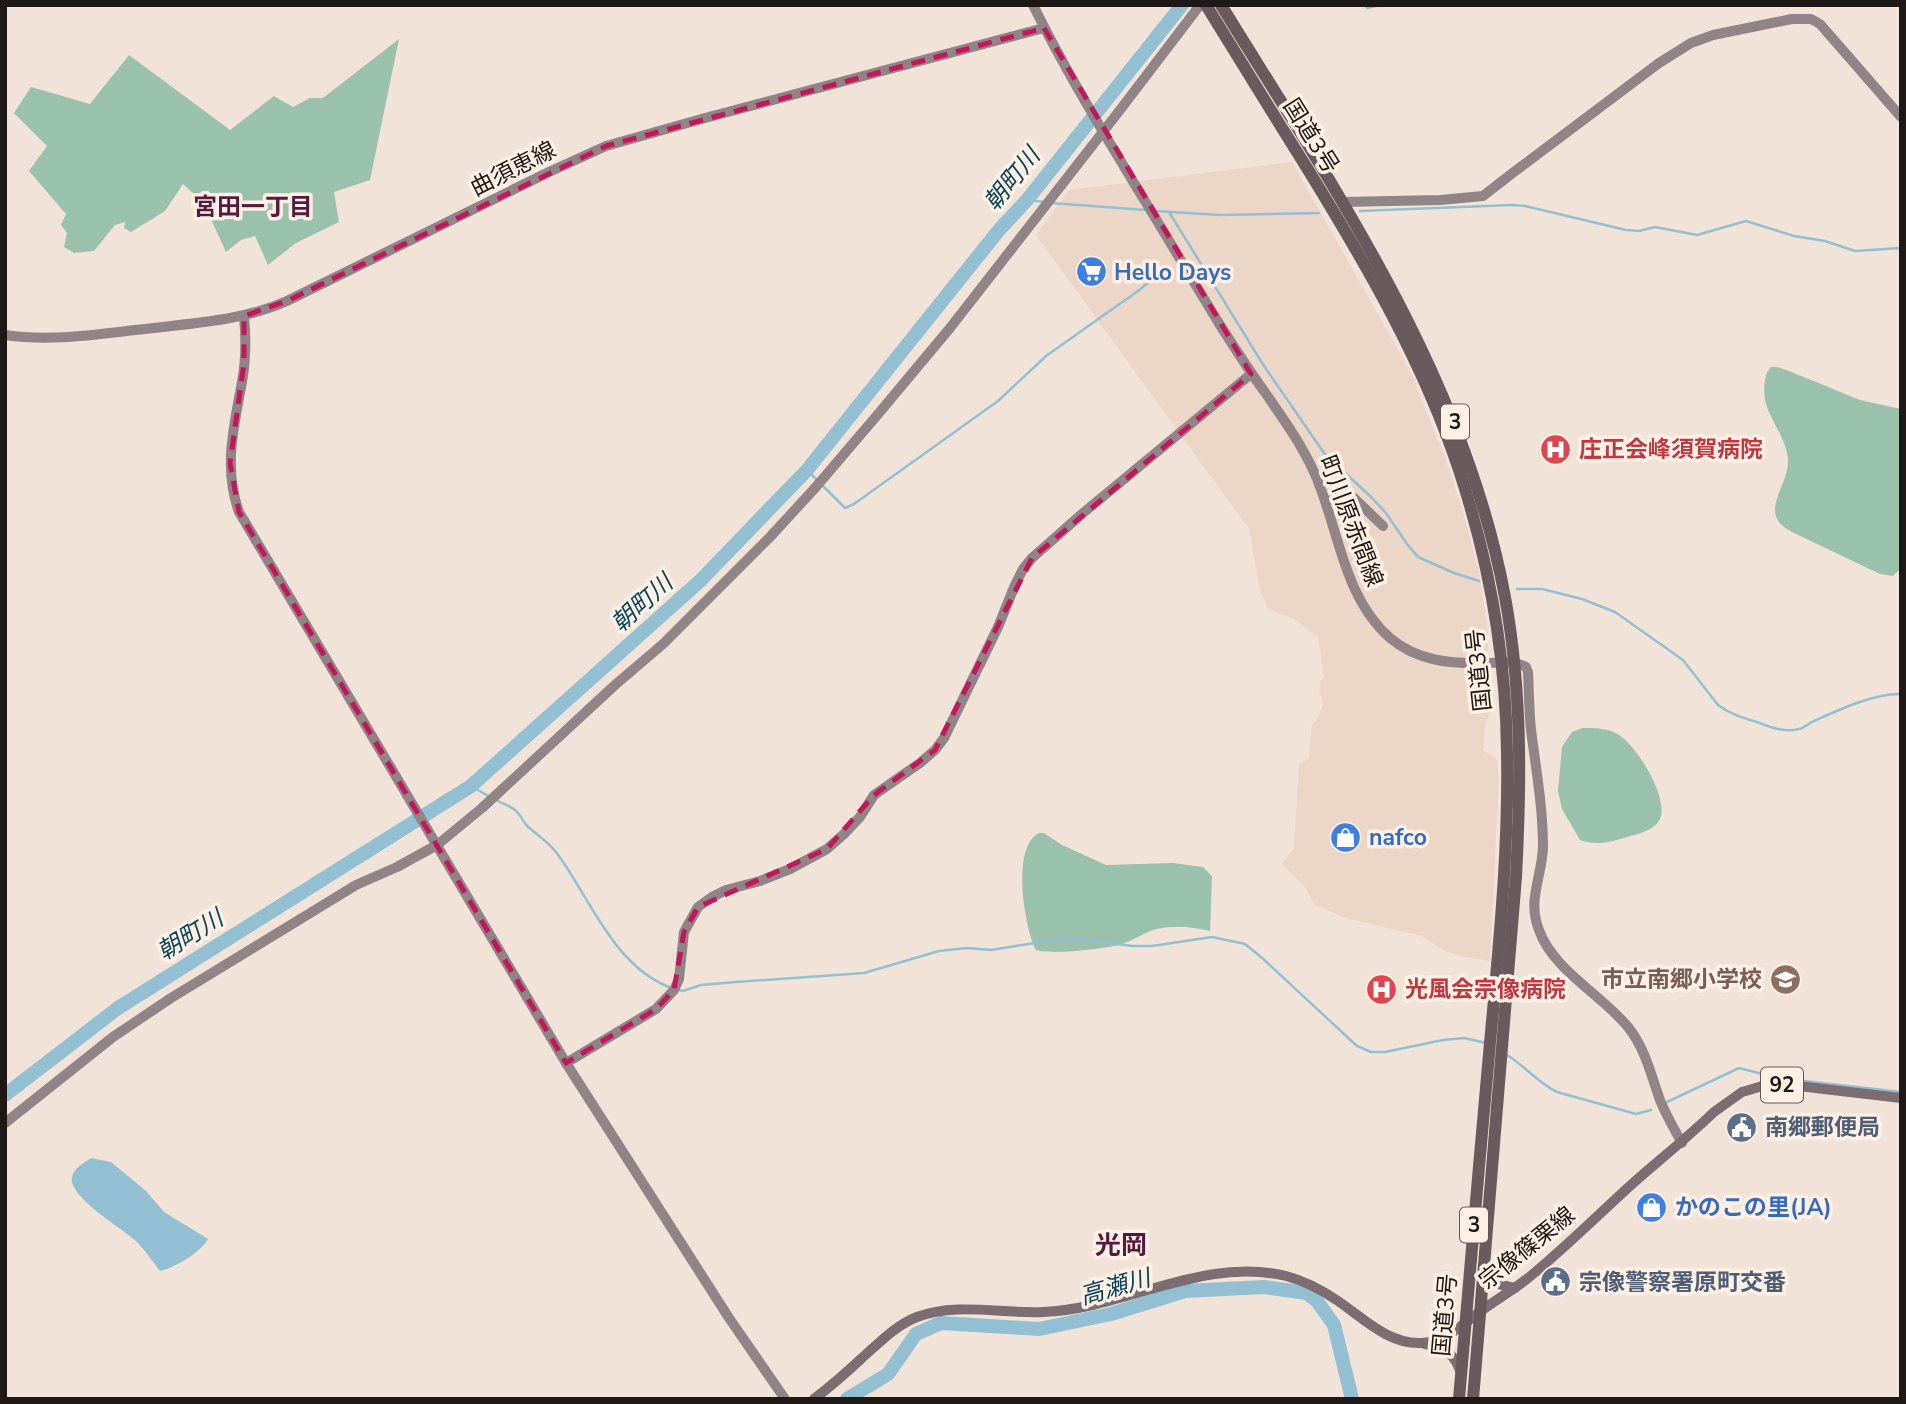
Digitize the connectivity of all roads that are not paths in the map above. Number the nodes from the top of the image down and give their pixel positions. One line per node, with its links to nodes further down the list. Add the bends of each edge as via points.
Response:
1 (1033, 5): 3 (street, 町川原赤間線)
2 (1209, 6): 5 (street); 6 (highway, 国道3号 / 3); 12 (highway, 国道3号 / 3, via 1370,272 1425,382 1459,468 1480,539)
3 (1044, 28): 5 (street, 町川原赤間線); 7 (street, 曲須恵線, via 606,146 287,301)
4 (1901, 117): 6 (street, via 1820,24 1791,19 1713,35 1679,49 1483,197)
5 (1102, 132): 9 (street, 町川原赤間線); 13 (street, via 950,328 815,488 663,644)
6 (1342, 202): 12 (highway, 国道3号 / 3, via 1412,328 1471,465 1505,597)
7 (244, 316): 8 (street, 曲須恵線, via 71,337); 13 (street, via 244,363 230,463 239,512)
8 (5, 335)
9 (1251, 374): 10 (street, 町川原赤間線, via 1303,450); 15 (street, via 1032,558 935,750 874,795 860,817 827,849 698,906 684,932 674,990 656,1009)
10 (1326, 502): 11 (street, via 1353,497); 12 (street, 町川原赤間線, via 1356,594 1377,626 1412,652 1434,660)
11 (1383, 526)
12 (1508, 663): 14 (highway, 国道3号 / 3); 18 (street, via 1526,667 1528,672 1543,848 1534,894 1537,928 1561,964 1629,1028)
13 (437, 845): 15 (street); 17 (street, via 356,885 171,998 113,1037)
14 (1497, 1038): 19 (highway, 国道3号 / 3, via 1501,1058); 22 (highway, 国道3号 / 3, via 1490,1051)
15 (566, 1063): 25 (street)
16 (1901, 1098): 18 (main road, 宗像篠栗線 / 92, via 1766,1085 1742,1092)
17 (5, 1123)
18 (1682, 1143): 20 (main road, 宗像篠栗線 / 92)
19 (1485, 1266): 20 (main road, via 1497,1285); 21 (highway, 国道3号 / 3)
20 (1515, 1287): 21 (main road, 宗像篠栗線 / 92)
21 (1480, 1311): 22 (main road, 宗像篠栗線 / 92); 28 (highway, 国道3号 / 3)
22 (1465, 1323): 23 (main road, 宗像篠栗線 / 92, via 1446,1336); 24 (highway, 国道3号 / 3)
23 (1422, 1343): 24 (main road, via 1454,1356); 26 (main road, via 1386,1334 1302,1281 1269,1273 1231,1273 1067,1310 937,1311 886,1336)
24 (1461, 1375): 27 (highway, 国道3号 / 3)
25 (785, 1399)
26 (814, 1399)
27 (1459, 1399)
28 (1473, 1399)

